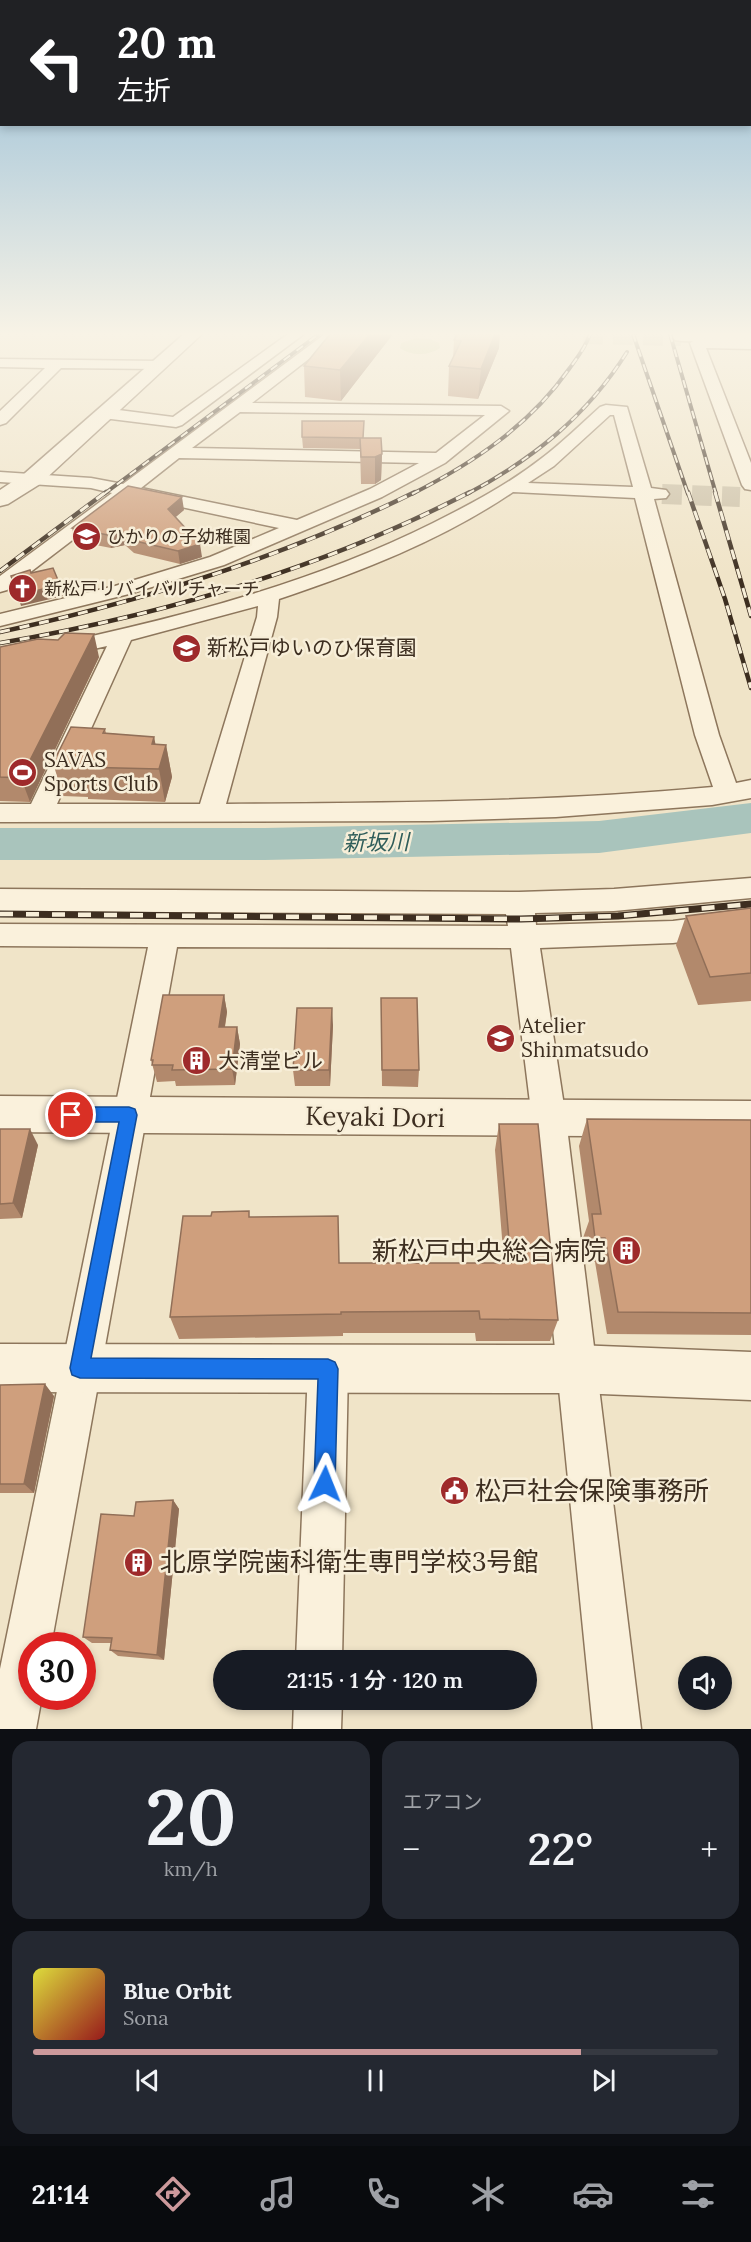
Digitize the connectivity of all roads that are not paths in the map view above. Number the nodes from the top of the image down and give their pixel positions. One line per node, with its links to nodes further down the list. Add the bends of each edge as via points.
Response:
1 (101, 415): 12 (street)
2 (117, 415): 3 (street, via 176,422)
3 (186, 415)
4 (226, 415): 9 (street)
5 (496, 415): 10 (street)
6 (601, 415): 13 (street, via 562,453)
7 (623, 415): 16 (street)
8 (721, 415): 15 (street)
9 (176, 453): 10 (street); 14 (street)
10 (440, 459): 18 (street, via 376,493)
11 (0, 477): 12 (street)
12 (32, 478): 14 (street); 17 (street)
13 (511, 488): 16 (street); 20 (street, via 397,547)
14 (125, 490): 18 (street); 19 (street)
15 (747, 493)
16 (652, 494): 24 (street, via 707,735)
17 (0, 499)
18 (299, 526): 21 (street, via 217,561)
19 (0, 586)
20 (269, 595): 22 (street); 27 (street, via 267,617)
21 (0, 621)
22 (122, 637): 23 (street); 26 (street)
23 (0, 663)
24 (739, 790): 27 (street, via 712,796 556,808)
25 (0, 813): 26 (street)
26 (40, 813): 27 (street)
27 (210, 814)
28 (751, 888): 30 (street, via 614,900)
29 (0, 900): 30 (street)
30 (519, 903): 34 (street)
31 (751, 922): 34 (street, via 673,932)
32 (0, 935): 33 (street)
33 (164, 937): 34 (street); 36 (street)
34 (525, 938): 37 (street)
35 (0, 1114): 36 (street, Keyaki Dori)
36 (129, 1115): 37 (street, Keyaki Dori); 40 (street)
37 (549, 1119): 38 (street, Keyaki Dori); 42 (street)
38 (751, 1119)
39 (0, 1368): 40 (street)
40 (80, 1368): 41 (street); 46 (street)
41 (328, 1369): 42 (street); 44 (street)
42 (576, 1369): 43 (street); 48 (street)
43 (751, 1376)
44 (319, 1650)
45 (318, 1710): 47 (street)
46 (12, 1729)
47 (317, 1729)
48 (617, 1729)

